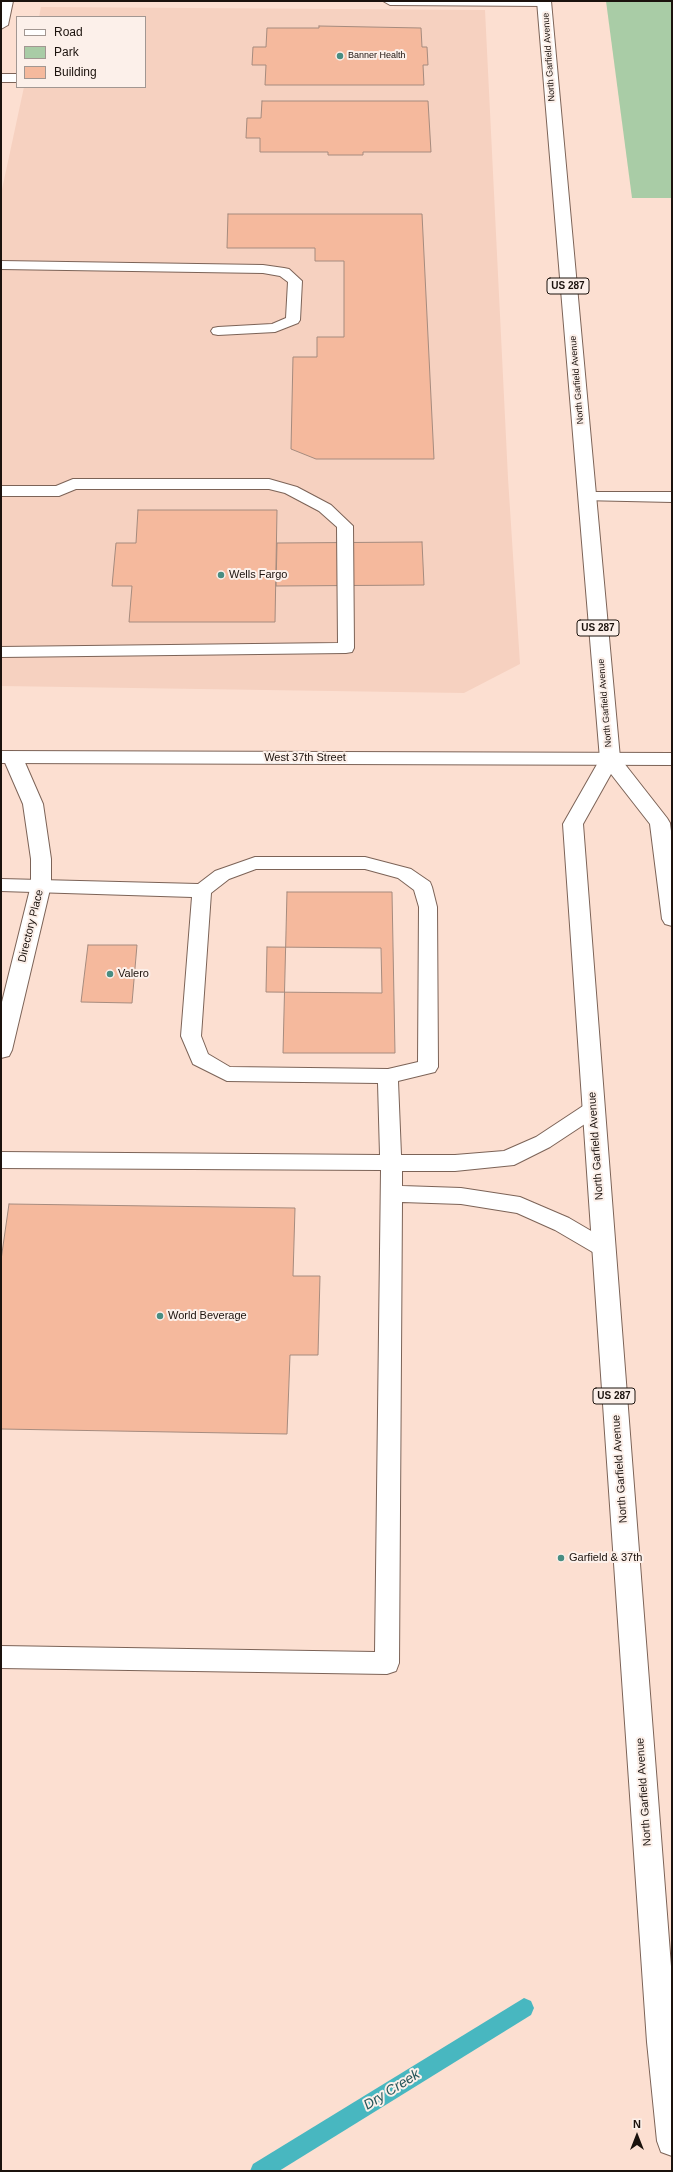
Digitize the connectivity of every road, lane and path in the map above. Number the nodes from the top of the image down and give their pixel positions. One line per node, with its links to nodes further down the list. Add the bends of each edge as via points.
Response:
1 (6, 1): 4 (main road)
2 (390, 1): 3 (main road)
3 (544, 1): 11 (main road, North Garfield Avenue / US 287)
4 (1, 25)
5 (1, 78): 6 (lane)
6 (16, 78)
7 (1, 265): 8 (lane, via 264,269 284,272 295,281 293,320 275,328)
8 (218, 331)
9 (1, 491): 12 (lane, via 59,491 73,484 269,484 291,490 325,508 345,526 346,648)
10 (672, 497): 11 (lane)
11 (587, 498): 14 (main road, North Garfield Avenue / US 287)
12 (1, 652)
13 (7, 757): 14 (main road, West 37th Street); 17 (main road, Directory Place, via 33,804 41,859)
14 (610, 758): 15 (main road, West 37th Street); 19 (main road, North Garfield Avenue, via 660,823); 22 (main road, North Garfield Avenue / US 287, via 573,824)
15 (672, 759)
16 (1, 885): 17 (lane)
17 (41, 885): 18 (lane); 20 (main road, Directory Place)
18 (202, 891): 21 (lane, via 191,1036 200,1059 227,1074); 21 (lane, via 222,875 255,863 365,863 404,873 423,887 428,907 428,1067)
19 (672, 919)
20 (1, 1050)
21 (388, 1076): 24 (lane)
22 (593, 1109): 24 (lane, via 543,1142 507,1159 455,1163); 26 (main road, North Garfield Avenue / US 287)
23 (1, 1160): 24 (lane)
24 (390, 1163): 25 (lane)
25 (392, 1194): 26 (lane, via 461,1196 520,1205 562,1224); 27 (lane, via 387,1663)
26 (603, 1248): 28 (main road, North Garfield Avenue / US 287, via 662,2042)
27 (1, 1657)
28 (672, 2141)

